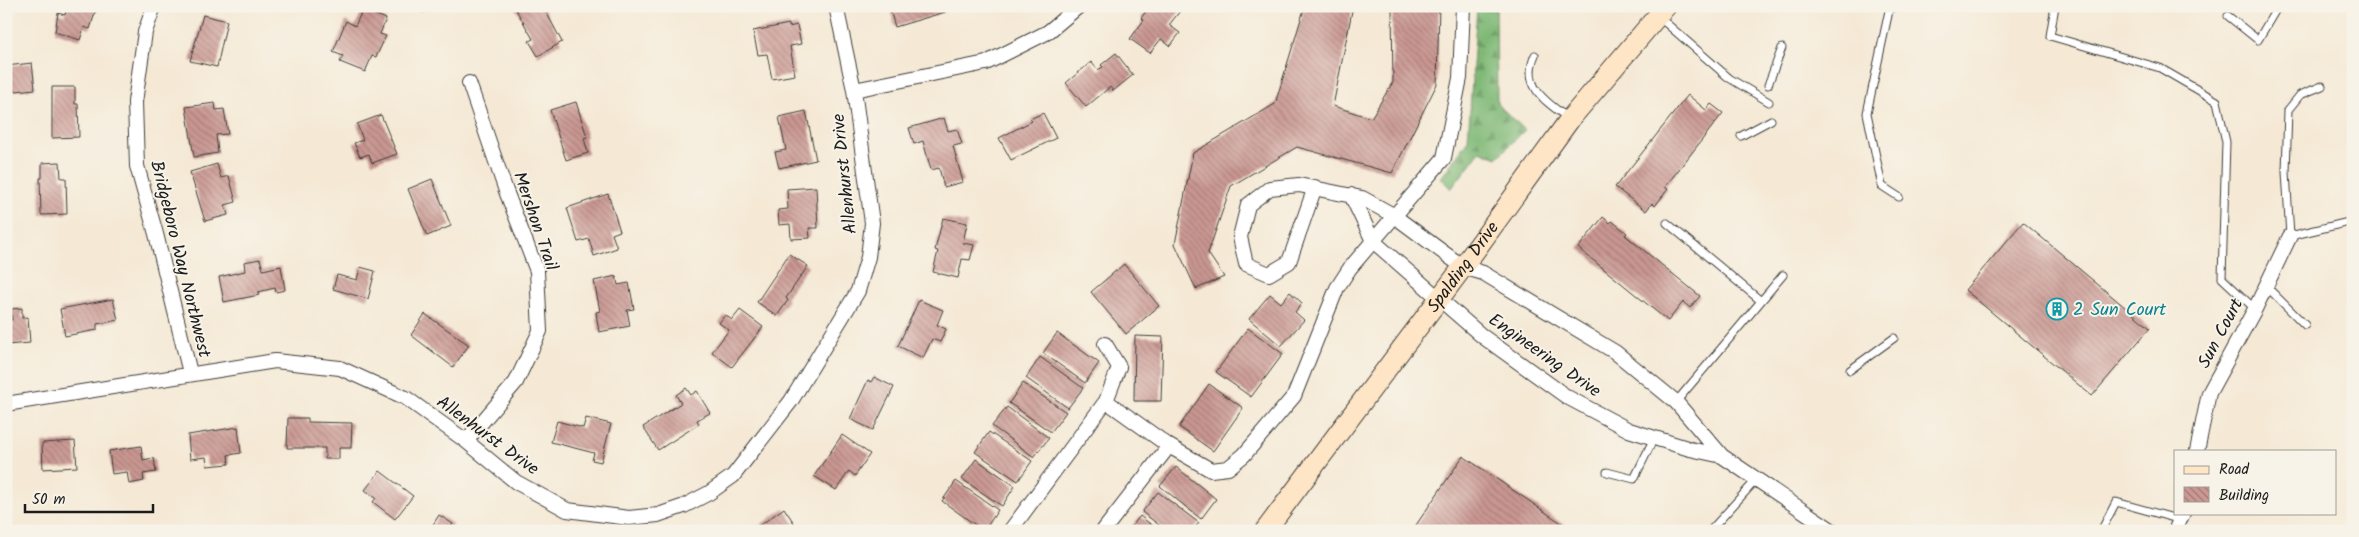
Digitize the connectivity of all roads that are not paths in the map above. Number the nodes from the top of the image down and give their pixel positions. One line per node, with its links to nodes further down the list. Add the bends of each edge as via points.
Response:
1 (154, 6): 38 (street, Bridgeboro Way Northwest, via 145,32 135,102 137,166)
2 (836, 6): 15 (street, Allenhurst Drive)
3 (1079, 6): 15 (street, via 1048,32 986,63)
4 (1464, 6): 23 (street, via 1460,78 1444,158)
5 (1890, 6): 22 (lane, via 1867,113 1882,186)
6 (2055, 6): 33 (lane, via 2050,36 2160,68 2217,101 2226,142 2222,278)
7 (2278, 6): 9 (lane, via 2258,40)
8 (1662, 11): 16 (lane, via 1729,78); 17 (main road, Spalding Drive)
9 (2228, 16)
10 (1782, 48): 13 (lane)
11 (1535, 56): 17 (lane, via 1530,66 1531,82 1541,96)
12 (469, 83): 43 (street, Mershon Trail, via 536,271 540,331 516,382)
13 (1768, 85)
14 (2322, 86): 26 (lane, via 2300,95 2288,110 2286,172)
15 (854, 90): 43 (street, Allenhurst Drive, via 872,224 868,257 858,291 791,401 733,476 684,506 658,515 629,518 567,510 516,482)
16 (1769, 102)
17 (1570, 119): 28 (main road, Spalding Drive)
18 (1771, 120): 19 (lane)
19 (1741, 136)
20 (1315, 187): 20 (street, Engineering Drive, via 1270,188 1248,205 1240,237 1246,264 1269,274 1288,262); 21 (street, Engineering Drive)
21 (1351, 195): 23 (street, Engineering Drive); 27 (street)
22 (1899, 197)
23 (1393, 215): 27 (street); 28 (street, Engineering Drive)
24 (2353, 221): 26 (lane)
25 (1667, 223): 32 (lane)
26 (2290, 236): 30 (street, Sun Court)
27 (1373, 241): 31 (street, Engineering Drive); 44 (street, via 1337,288 1294,396 1244,455 1228,468 1211,470)
28 (1463, 267): 31 (main road, Spalding Drive); 40 (street, Engineering Drive, via 1483,274 1615,352)
29 (1783, 275): 32 (lane)
30 (2266, 286): 33 (street, Sun Court); 34 (lane)
31 (1439, 299): 42 (street, Engineering Drive, via 1482,336 1567,397 1629,430); 52 (main road, Spalding Drive)
32 (1761, 301): 40 (lane)
33 (2255, 309): 45 (street, Sun Court, via 2209,393)
34 (2304, 326)
35 (1894, 338): 37 (lane)
36 (1105, 344): 39 (street, via 1119,367)
37 (1850, 370)
38 (190, 373): 41 (street, Allenhurst Drive); 43 (street, Allenhurst Drive, via 275,361 340,368 406,398)
39 (1106, 401): 44 (street); 50 (street)
40 (1676, 402): 46 (street, Engineering Drive)
41 (6, 404)
42 (1654, 438): 46 (street, Engineering Drive); 47 (lane, via 1634,478)
43 (466, 441)
44 (1170, 446): 51 (street)
45 (2197, 450)
46 (1722, 456): 48 (street, Engineering Drive)
47 (1607, 472)
48 (1757, 479): 53 (lane); 54 (street, Engineering Drive)
49 (2180, 521): 55 (lane, via 2116,502)
50 (1010, 531)
51 (1103, 531)
52 (1265, 531)
53 (1710, 531)
54 (1833, 531)
55 (2101, 531)

